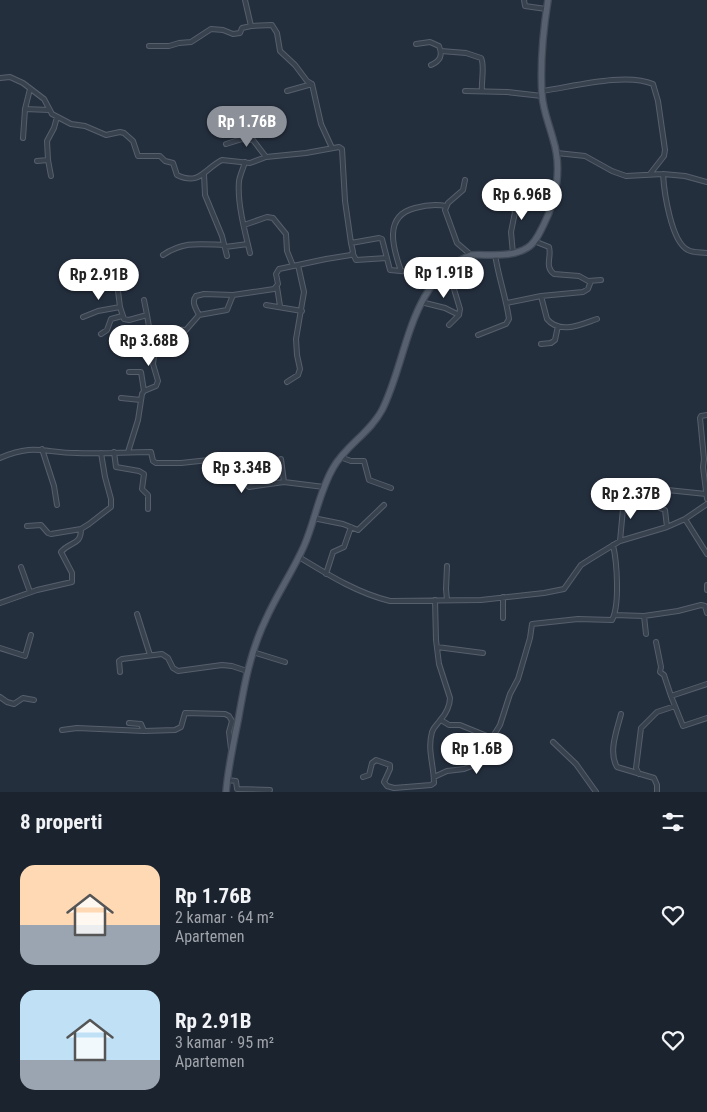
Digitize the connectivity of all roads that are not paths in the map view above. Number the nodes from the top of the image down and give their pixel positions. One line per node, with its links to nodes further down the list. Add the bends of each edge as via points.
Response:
1 (246, 0): 5 (street)
2 (524, 0): 4 (street, via 525,6)
3 (548, 0): 4 (main road)
4 (546, 9): 16 (main road)
5 (251, 26): 7 (street, via 242,28 240,34 210,29 191,42); 11 (street, via 272,25 280,51)
6 (416, 44): 8 (street, via 430,42 439,46)
7 (149, 46)
8 (441, 51): 9 (street, via 439,61); 15 (street, via 481,58)
9 (431, 65)
10 (0, 78): 12 (street, via 15,78)
11 (312, 84): 13 (street); 22 (street, via 321,124)
12 (30, 89): 17 (street); 18 (street, via 44,99)
13 (287, 91)
14 (465, 91): 15 (street)
15 (482, 91): 16 (street)
16 (542, 94): 23 (main road); 29 (street, via 614,80 653,84 665,150)
17 (25, 109): 18 (street); 20 (street)
18 (49, 110): 19 (street)
19 (56, 117): 25 (street, via 47,142); 28 (street, via 106,134 124,133 133,141 137,155 160,156 173,163 178,176 193,179)
20 (23, 138)
21 (226, 144): 24 (street, via 242,139 253,140)
22 (332, 148): 24 (street); 37 (street, via 343,150 344,201)
23 (557, 153): 29 (street, via 584,156 626,176); 38 (main road, via 555,198)
24 (266, 157): 27 (street)
25 (48, 160): 26 (street); 31 (street)
26 (37, 161)
27 (245, 162): 28 (street, via 222,160); 36 (street, via 239,184)
28 (204, 174): 40 (street, via 203,189)
29 (650, 174): 30 (street)
30 (663, 174): 33 (street); 41 (street, via 666,203 682,246 690,252)
31 (52, 176)
32 (465, 180): 35 (street, via 463,190)
33 (707, 182)
34 (508, 195): 45 (street, via 515,212 511,232)
35 (446, 206): 47 (street, via 457,243); 52 (street, via 429,204 412,208 396,220 394,247)
36 (244, 225): 39 (street); 50 (street, via 273,218 286,234 288,251)
37 (352, 242): 43 (street); 49 (street, via 382,239)
38 (534, 242): 45 (main road); 54 (street, via 549,247 548,264 554,274 579,276)
39 (248, 244): 40 (street); 42 (street)
40 (224, 246): 46 (street, via 186,244); 48 (street)
41 (707, 253)
42 (250, 254)
43 (352, 254): 49 (street, via 356,260); 50 (street)
44 (495, 254): 45 (main road); 47 (main road); 62 (street)
45 (513, 254)
46 (162, 255)
47 (471, 255): 51 (main road)
48 (227, 256)
49 (387, 258): 52 (street, via 390,270)
50 (296, 265): 56 (street, via 276,271); 66 (street, via 304,292)
51 (448, 269): 55 (main road); 69 (street, via 459,302)
52 (401, 271): 55 (street, via 411,272 417,286)
53 (601, 280): 54 (street)
54 (591, 281): 59 (street, via 583,292)
55 (431, 285): 61 (main road)
56 (277, 287): 58 (street); 64 (street)
57 (118, 291): 65 (street)
58 (233, 295): 68 (street, via 228,310); 68 (street, via 196,296 194,304)
59 (541, 296): 62 (street); 74 (street, via 547,319)
60 (144, 300): 67 (street)
61 (422, 302): 69 (street); 91 (main road, via 383,409 374,423)
62 (506, 303): 76 (street, via 508,322)
63 (266, 305): 64 (street)
64 (280, 306): 66 (street)
65 (120, 307): 70 (street); 71 (street)
66 (302, 311): 81 (street, via 296,347 300,369)
67 (147, 315): 70 (street, via 126,320); 78 (street)
68 (199, 315): 78 (street, via 184,331 170,329)
69 (459, 315): 73 (street)
70 (122, 316): 75 (street, via 111,319)
71 (83, 317)
72 (597, 319): 74 (street, via 567,328)
73 (449, 325)
74 (558, 326): 79 (street, via 555,340)
75 (102, 334)
76 (478, 335)
77 (118, 336): 78 (street)
78 (151, 336): 82 (street, via 158,381 156,386)
79 (541, 344)
80 (129, 372): 82 (street, via 141,372)
81 (287, 382)
82 (144, 391): 84 (street)
83 (121, 398): 84 (street)
84 (141, 400): 89 (street)
85 (707, 415): 86 (street, via 700,418)
86 (704, 439): 98 (street)
87 (42, 449): 90 (street); 92 (street, via 22,450); 100 (street)
88 (114, 452): 89 (street); 90 (street); 104 (street, via 117,468 144,474 142,489 148,495)
89 (128, 452): 94 (street, via 151,452 154,462 171,463 236,457 249,487)
90 (102, 453): 110 (street, via 111,504 109,509)
91 (340, 457): 95 (main road); 96 (street, via 364,461 369,480)
92 (0, 458)
93 (281, 459): 94 (street)
94 (284, 482): 95 (street)
95 (324, 487): 105 (main road)
96 (391, 488)
97 (658, 489): 98 (street)
98 (706, 497)
99 (624, 498): 111 (street)
100 (57, 504)
101 (707, 504): 106 (street)
102 (384, 505): 108 (street, via 358,530)
103 (660, 508): 109 (street, via 665,510)
104 (148, 509)
105 (313, 518): 108 (street); 114 (main road)
106 (685, 519): 109 (street); 113 (street)
107 (27, 526): 110 (street, via 42,525 51,534)
108 (351, 527): 117 (street, via 344,547 334,550 331,555)
109 (667, 528): 111 (street)
110 (81, 529): 120 (street, via 79,540 61,552 72,573 72,582)
111 (620, 541): 112 (street)
112 (613, 546): 121 (street, via 581,565 563,589); 127 (street, via 617,567)
113 (707, 554)
114 (299, 557): 117 (street); 135 (main road, via 266,619)
115 (448, 566): 123 (street)
116 (21, 567): 120 (street)
117 (326, 574): 122 (street, via 390,601)
118 (707, 585): 119 (street)
119 (707, 590)
120 (30, 592): 124 (street)
121 (502, 597): 123 (street); 129 (street)
122 (435, 600): 123 (street); 133 (street)
123 (447, 600)
124 (0, 603)
125 (707, 613): 128 (street, via 705,606 701,605)
126 (137, 614): 137 (street)
127 (614, 616): 128 (street); 152 (street, via 610,621 584,618 532,624 518,679)
128 (644, 616): 130 (street)
129 (503, 618)
130 (646, 634)
131 (31, 635): 134 (street, via 25,656)
132 (656, 642): 142 (street, via 660,672)
133 (437, 647): 136 (street); 148 (street, via 440,672 450,698)
134 (0, 648)
135 (253, 652): 138 (street); 139 (main road)
136 (483, 653)
137 (150, 655): 139 (street, via 166,655 173,668 178,670 222,665); 140 (street, via 120,660)
138 (285, 662)
139 (247, 671): 154 (main road)
140 (120, 672)
141 (707, 684): 142 (street)
142 (671, 696): 145 (street)
143 (0, 697): 144 (street, via 14,704 23,698)
144 (34, 700)
145 (675, 706): 147 (street, via 683,726); 155 (street, via 657,712 641,728 636,768)
146 (621, 714): 155 (street, via 614,762 617,767)
147 (707, 718)
148 (441, 720): 152 (street); 157 (street, via 434,728 430,742)
149 (129, 722): 151 (street, via 141,724)
150 (62, 730): 151 (street)
151 (144, 731): 154 (street, via 180,729 187,713 225,714 232,721 229,732)
152 (492, 738): 157 (street, via 477,764)
153 (553, 742): 161 (street, via 576,764)
154 (232, 754): 158 (main road)
155 (639, 774): 162 (street, via 654,778)
156 (364, 777): 157 (street, via 368,776 376,760 390,765 384,782 390,787 431,785)
157 (434, 777)
158 (227, 780): 159 (street, via 236,781 237,789); 160 (main road)
159 (270, 790)
160 (226, 792)
161 (596, 792)
162 (657, 792)

